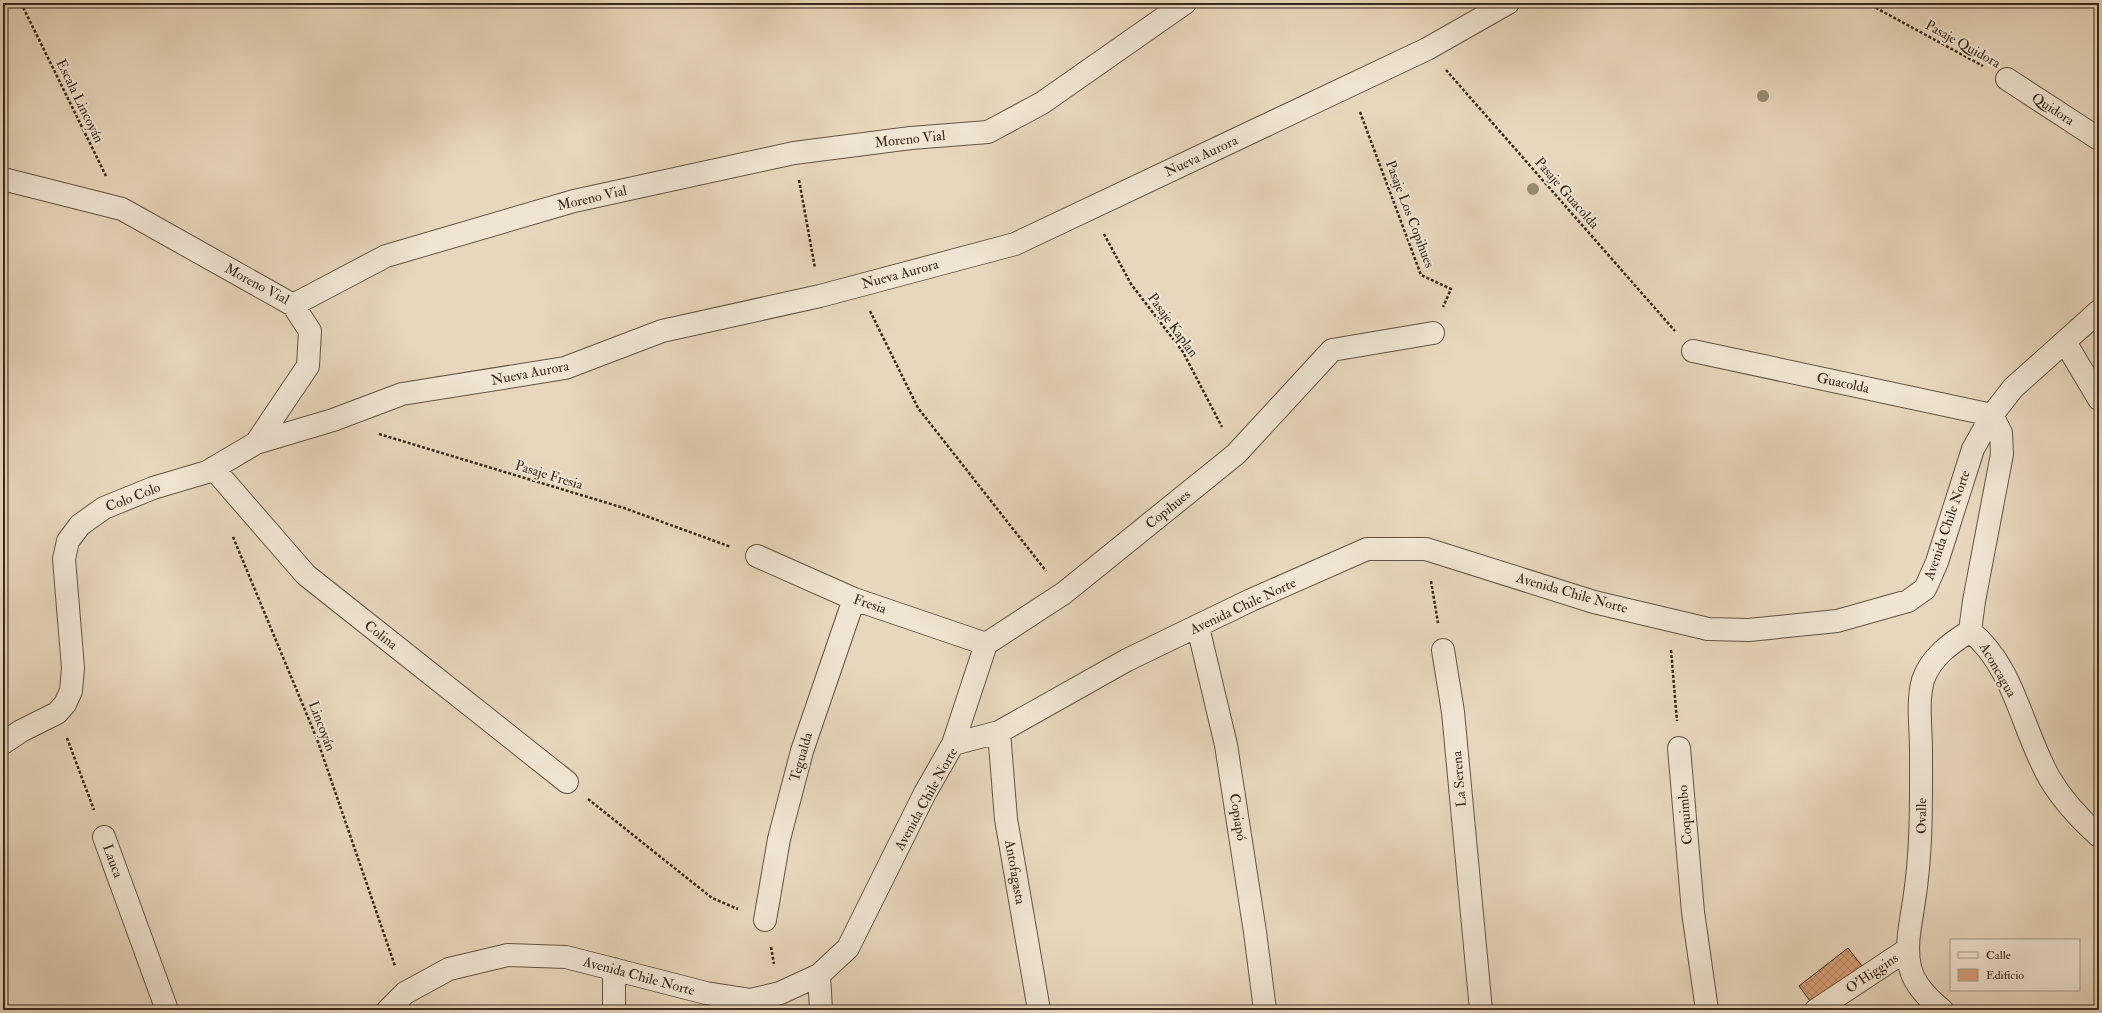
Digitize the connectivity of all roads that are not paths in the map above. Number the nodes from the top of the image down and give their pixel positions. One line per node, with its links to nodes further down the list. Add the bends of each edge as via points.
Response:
1 (1185, 3): 6 (street, Moreno Vial, via 1042,103 988,132 911,138 794,153 574,201 386,256)
2 (1508, 3): 13 (street, Nueva Aurora, via 1427,49 1015,244 820,296 662,331 565,368 402,394 333,420)
3 (2007, 79): 4 (street, Quidora)
4 (2099, 139)
5 (3, 179): 6 (street, Moreno Vial, via 122,208)
6 (293, 305): 13 (street, Colo Colo, via 310,331 308,366)
7 (2099, 311): 9 (street, Avenida Chile Norte)
8 (1433, 333): 19 (street, Copihues, via 1332,350 1236,454 1064,593)
9 (2065, 342): 11 (street); 12 (street, Avenida Chile Norte, via 2013,388)
10 (1693, 351): 12 (street, Guacolda)
11 (2099, 399)
12 (1992, 415): 17 (street, Avenida Chile Norte, via 1973,449 1937,562 1924,589 1908,601 1837,621 1749,630 1708,629 1594,602 1426,549 1367,549 1251,600); 18 (street, Aconcagua, via 2001,433 2002,454)
13 (256, 443): 14 (street, Colo Colo)
14 (213, 468): 22 (street, Colo Colo, via 104,508 80,526 68,541 64,559 73,668 71,691 57,713); 25 (street, Colina, via 306,575)
15 (757, 556): 16 (street, Fresia)
16 (854, 599): 19 (street, Fresia); 28 (street, Tegualda, via 802,751 779,839)
17 (1198, 627): 21 (street, Avenida Chile Norte, via 1127,660); 37 (street, Copiapó, via 1226,745)
18 (1970, 631): 26 (street, Aconcagua, via 1986,643 2006,678 2050,779 2073,812); 29 (street, Ovalle, via 1950,644 1933,661 1923,680 1920,707 1920,847)
19 (986, 644): 23 (street)
20 (1443, 650): 38 (street, La Serena, via 1453,712)
21 (999, 732): 23 (street, Avenida Chile Norte); 36 (street, Antofagasta, via 1006,819)
22 (3, 744)
23 (953, 744): 31 (street, Avenida Chile Norte, via 925,793 848,948)
24 (1679, 748): 39 (street, Coquimbo, via 1693,912)
25 (568, 782)
26 (2099, 836)
27 (104, 837): 32 (street, Lauca)
28 (765, 920)
29 (1908, 949): 40 (street, O'Higgins); 41 (street, Ovalle, via 1910,967 1915,980)
30 (614, 969): 31 (street, Avenida Chile Norte, via 706,994 751,1000 780,993); 33 (street, Avenida Chile Norte, via 566,957 508,955 449,969 405,993); 34 (street)
31 (819, 976): 35 (street)
32 (167, 1010)
33 (388, 1010)
34 (614, 1010)
35 (821, 1010)
36 (1039, 1010)
37 (1265, 1010)
38 (1481, 1010)
39 (1707, 1010)
40 (1816, 1010)
41 (1942, 1010)

